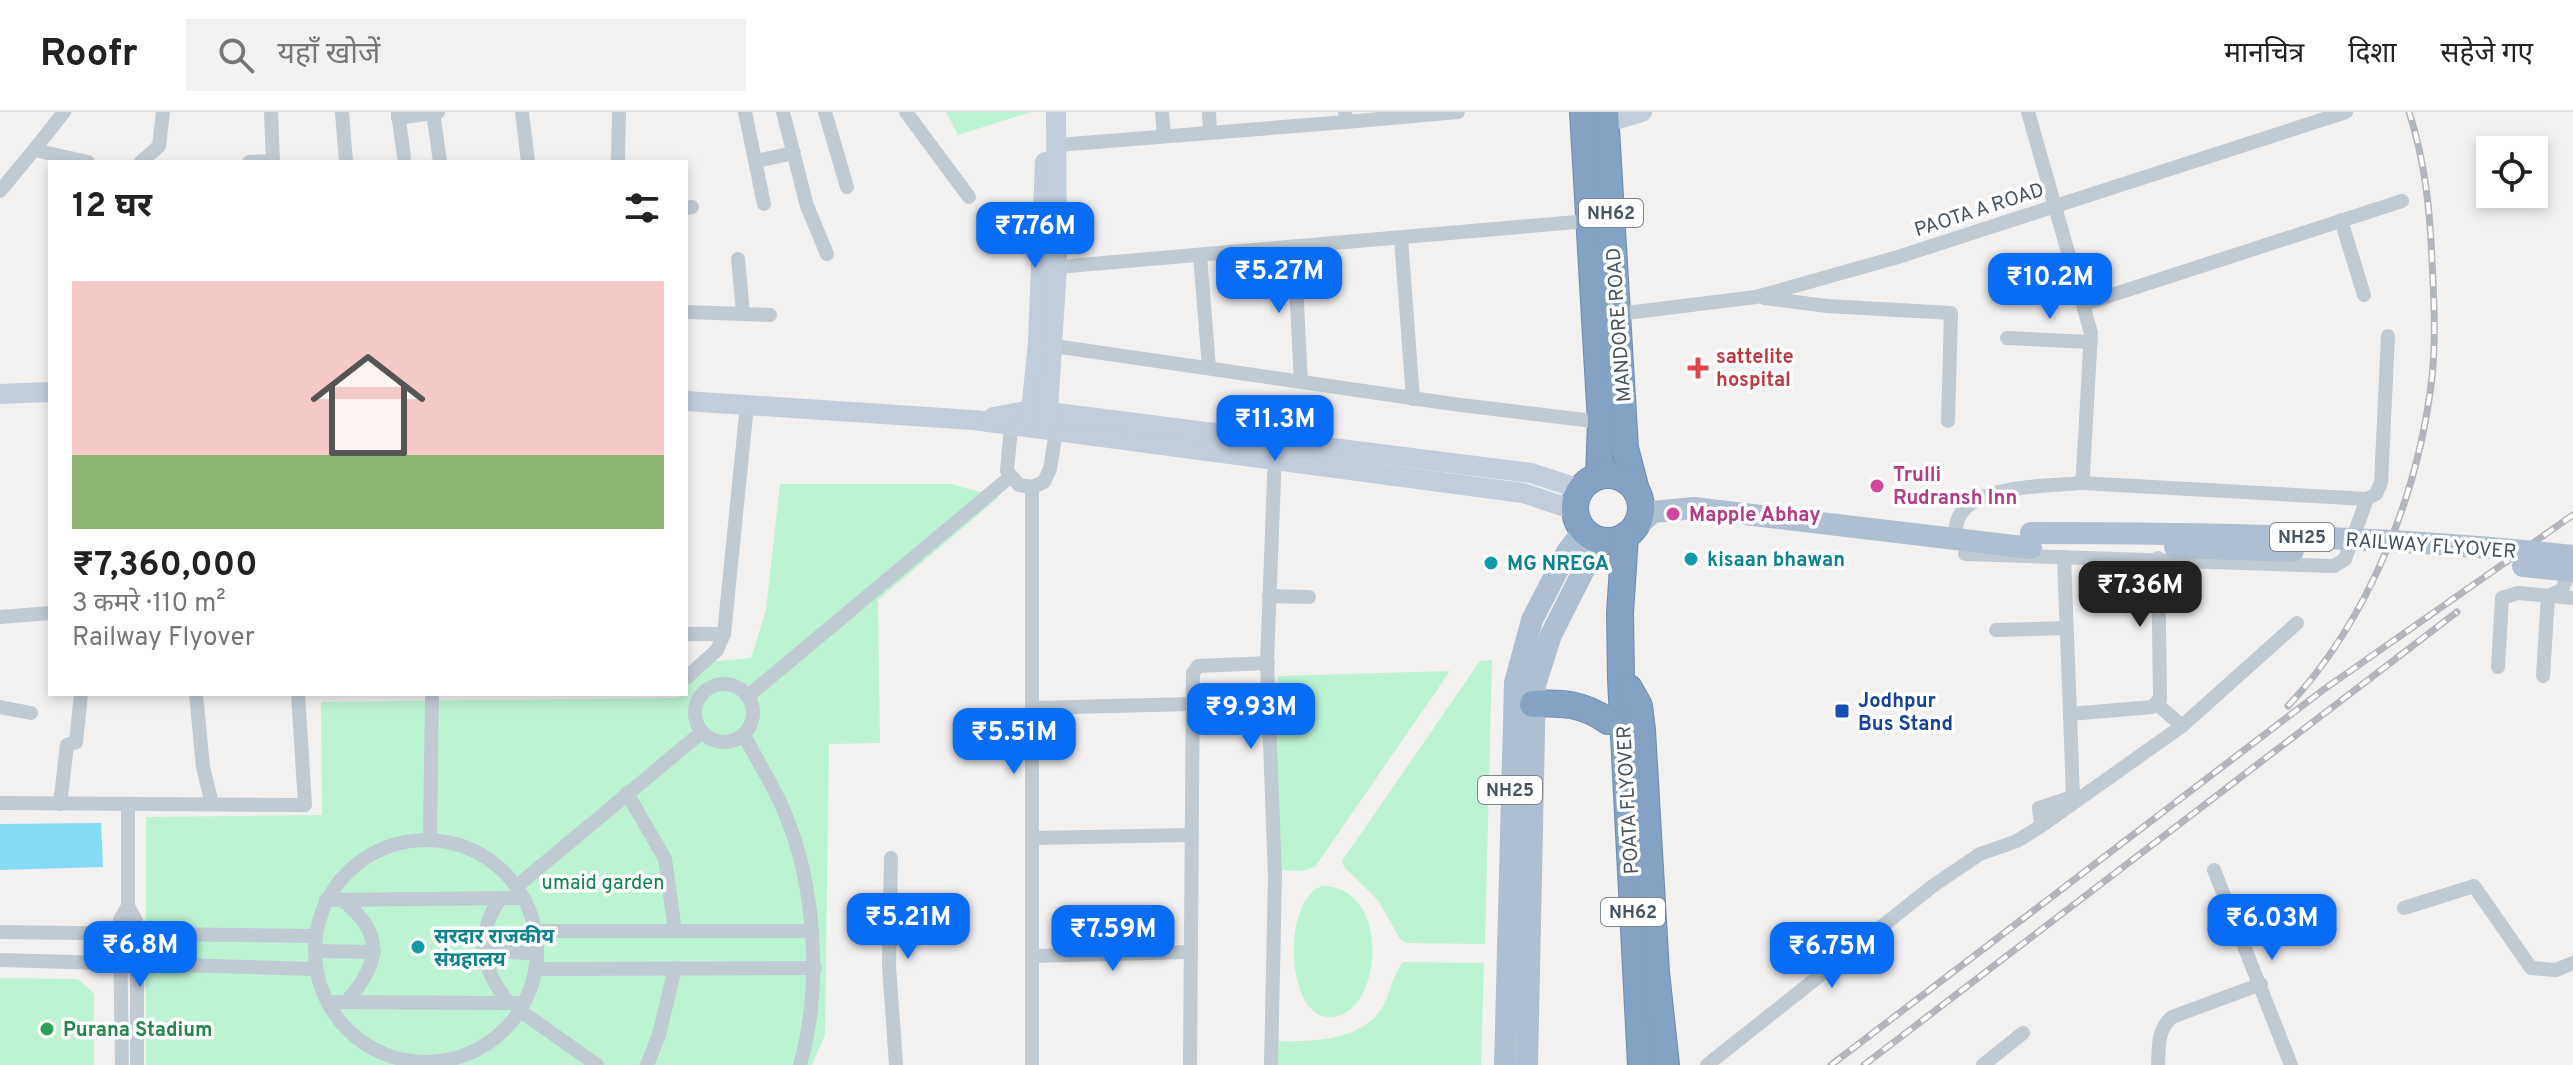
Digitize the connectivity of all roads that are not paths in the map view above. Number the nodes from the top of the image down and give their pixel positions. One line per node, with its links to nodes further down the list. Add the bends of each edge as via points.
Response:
1 (64, 112): 27 (street)
2 (163, 112): 31 (street, via 159,146)
3 (271, 112): 32 (street)
4 (342, 112): 33 (street)
5 (435, 112): 20 (street); 34 (street)
6 (522, 112): 35 (street)
7 (619, 112): 36 (street)
8 (745, 112): 37 (street)
9 (783, 112): 28 (street)
10 (825, 112): 38 (street)
11 (906, 112): 40 (street)
12 (1044, 112): 72 (street)
13 (1056, 112): 26 (street)
14 (1162, 112): 25 (street)
15 (1209, 112): 24 (street)
16 (1458, 112): 21 (street)
17 (1642, 112): 23 (street)
18 (2028, 112): 43 (street)
19 (2346, 112): 43 (street, PAOTA A ROAD)
20 (398, 115): 29 (street)
21 (1346, 117): 22 (street)
22 (1302, 119): 24 (street)
23 (1595, 120): 45 (highway, MANDORE ROAD / NH62); 57 (highway, MANDORE ROAD / NH62)
24 (1210, 132): 25 (street)
25 (1164, 136): 26 (street)
26 (1058, 145): 51 (street)
27 (34, 150): 30 (street); 39 (street)
28 (794, 153): 37 (street); 48 (street, via 807,206)
29 (404, 157)
30 (79, 160)
31 (143, 160)
32 (273, 160)
33 (346, 160)
34 (440, 160)
35 (528, 160)
36 (618, 160)
37 (756, 161): 42 (street)
38 (847, 187)
39 (0, 191)
40 (969, 197)
41 (2402, 201): 44 (street)
42 (764, 204)
43 (2054, 206): 53 (street, PAOTA A ROAD); 54 (street)
44 (2341, 220): 52 (street); 54 (street)
45 (1588, 221): 46 (street); 71 (highway, MANDORE ROAD / NH62)
46 (1401, 238): 47 (street); 67 (street)
47 (1294, 247): 49 (street); 64 (street)
48 (827, 254)
49 (1200, 255): 51 (street); 63 (street)
50 (738, 259): 56 (street)
51 (1057, 267): 62 (street)
52 (2364, 295)
53 (1756, 297): 57 (street, PAOTA A ROAD); 70 (street, via 1951,313)
54 (2084, 304): 61 (street)
55 (688, 312): 56 (street)
56 (743, 313): 58 (street)
57 (1618, 314): 77 (highway, MANDORE ROAD / NH62, via 1625,448)
58 (770, 315)
59 (2388, 336): 78 (street, via 2383,474 2376,494)
60 (2007, 338): 61 (street)
61 (2091, 342): 75 (street)
62 (1054, 346): 63 (street); 72 (street)
63 (1209, 368): 64 (street)
64 (1301, 381): 67 (street)
65 (48, 392): 66 (street)
66 (0, 394)
67 (1413, 399): 71 (street)
68 (688, 401): 69 (street)
69 (747, 405): 72 (street); 94 (street)
70 (1948, 421)
71 (1601, 422): 79 (highway, MANDORE ROAD / NH62)
72 (1037, 423): 73 (street); 74 (street); 76 (street, via 1050,469 1044,482)
73 (1275, 450): 79 (street, via 1523,493); 84 (street)
74 (1010, 477): 76 (street); 104 (street)
75 (2081, 483): 78 (street); 80 (street, via 1980,498 1962,508)
76 (1032, 487): 109 (street)
77 (1638, 493): 79 (highway, NH62, via 1640,517); 79 (highway, via 1620,477); 80 (main road, NH25)
78 (2367, 499): 82 (street, via 2345,559 2334,566)
79 (1601, 519): 80 (main road, NH25, via 1694,508); 99 (highway, NH62, via 1620,613); 106 (main road, NH25, via 1551,635); 112 (highway, NH62); 140 (main road, NH25, via 1567,552 1532,620 1515,683)
80 (1958, 541): 81 (street); 83 (main road, RAILWAY FLYOVER / NH25, bridge, via 2228,533 2494,547)
81 (2064, 557): 82 (street); 91 (street)
82 (2158, 558): 107 (street)
83 (2572, 566): 85 (street, via 2562,590)
84 (1269, 596): 86 (street); 95 (street)
85 (2548, 596): 87 (street); 96 (street, via 2518,593 2502,598); 98 (street)
86 (1309, 597)
87 (2573, 598)
88 (48, 613): 89 (street)
89 (0, 617)
90 (2297, 623): 113 (street)
91 (2066, 628): 92 (street); 111 (street)
92 (1996, 630)
93 (688, 634): 94 (street)
94 (724, 634): 97 (street, via 717,650)
95 (1268, 663): 105 (street, via 1198,666); 168 (street, via 1275,877)
96 (2498, 667)
97 (688, 676)
98 (2543, 676)
99 (1621, 679): 116 (highway, POATA FLYOVER / NH62); 173 (highway, via 1641,717)
100 (81, 696): 119 (street, via 76,742 67,745)
101 (196, 696): 120 (street)
102 (298, 696): 120 (street, via 305,805)
103 (432, 696): 125 (street)
104 (748, 696): 114 (street, via 723,683 706,690 695,715); 115 (street, via 754,712)
105 (1191, 704): 109 (street); 123 (street)
106 (1533, 704): 112 (highway, via 1569,703); 140 (main road, NH25)
107 (2157, 704): 111 (street); 113 (street)
108 (0, 707): 110 (street)
109 (1034, 708): 124 (street)
110 (31, 713)
111 (2070, 714): 122 (street, via 2073,797 2039,808)
112 (1608, 721): 116 (highway, POATA FLYOVER / NH62)
113 (2182, 726): 122 (street)
114 (702, 732): 115 (street, via 727,742); 117 (street)
115 (744, 735): 137 (street, via 785,813)
116 (1617, 759): 171 (highway, POATA FLYOVER / NH62); 172 (highway, POATA FLYOVER / NH62)
117 (627, 793): 128 (street); 136 (street, via 665,859)
118 (0, 803): 119 (street)
119 (60, 804): 121 (street)
120 (212, 804): 121 (street)
121 (128, 806): 132 (street)
122 (2041, 826): 174 (street, via 1980,854 1934,885)
123 (1191, 835): 124 (street); 144 (street)
124 (1033, 838): 145 (street)
125 (430, 840): 128 (street, via 461,846 498,867); 130 (street, via 387,846 368,856 349,869)
126 (891, 858): 165 (street, via 889,966)
127 (2214, 870): 154 (street)
128 (519, 892): 129 (street); 135 (street)
129 (501, 898): 131 (street); 142 (street, via 490,913)
130 (326, 900): 131 (street); 141 (street)
131 (342, 900): 143 (street, via 365,922)
132 (128, 906): 134 (street); 139 (street)
133 (2404, 908): 150 (street, via 2474,886 2531,968 2556,970)
134 (120, 931): 138 (street); 139 (street); 147 (street)
135 (535, 931): 136 (street); 148 (street)
136 (675, 931): 137 (street)
137 (812, 931): 152 (street)
138 (0, 932)
139 (137, 932): 141 (street); 149 (street)
140 (1517, 935): 169 (main road, NH25); 170 (main road, NH25)
141 (315, 943): 143 (street); 153 (street)
142 (483, 950): 148 (street); 157 (street, via 494,982)
143 (374, 952): 156 (street, via 369,974)
144 (1190, 952): 145 (street); 167 (street)
145 (1034, 956): 166 (street)
146 (0, 960): 147 (street)
147 (121, 961): 149 (street); 160 (street)
148 (536, 962): 151 (street); 157 (street)
149 (137, 963): 153 (street); 161 (street)
150 (2573, 963)
151 (675, 968): 152 (street); 163 (street)
152 (815, 968): 164 (street, via 810,1029)
153 (315, 969): 155 (street)
154 (2261, 984): 176 (street, via 2172,1017 2160,1034); 177 (street)
155 (328, 1002): 156 (street); 159 (street, via 342,1025 365,1044 393,1057)
156 (346, 1002): 157 (street)
157 (517, 1006): 159 (street, via 504,1030 483,1046); 162 (street)
158 (2023, 1033): 175 (street)
159 (428, 1063)
160 (122, 1065)
161 (137, 1065)
162 (597, 1065)
163 (647, 1065)
164 (800, 1065)
165 (896, 1065)
166 (1032, 1065)
167 (1190, 1065)
168 (1271, 1065)
169 (1505, 1065)
170 (1527, 1065)
171 (1624, 1065)
172 (1641, 1065)
173 (1666, 1065)
174 (1707, 1065)
175 (1983, 1065)
176 (2158, 1065)
177 (2291, 1065)

